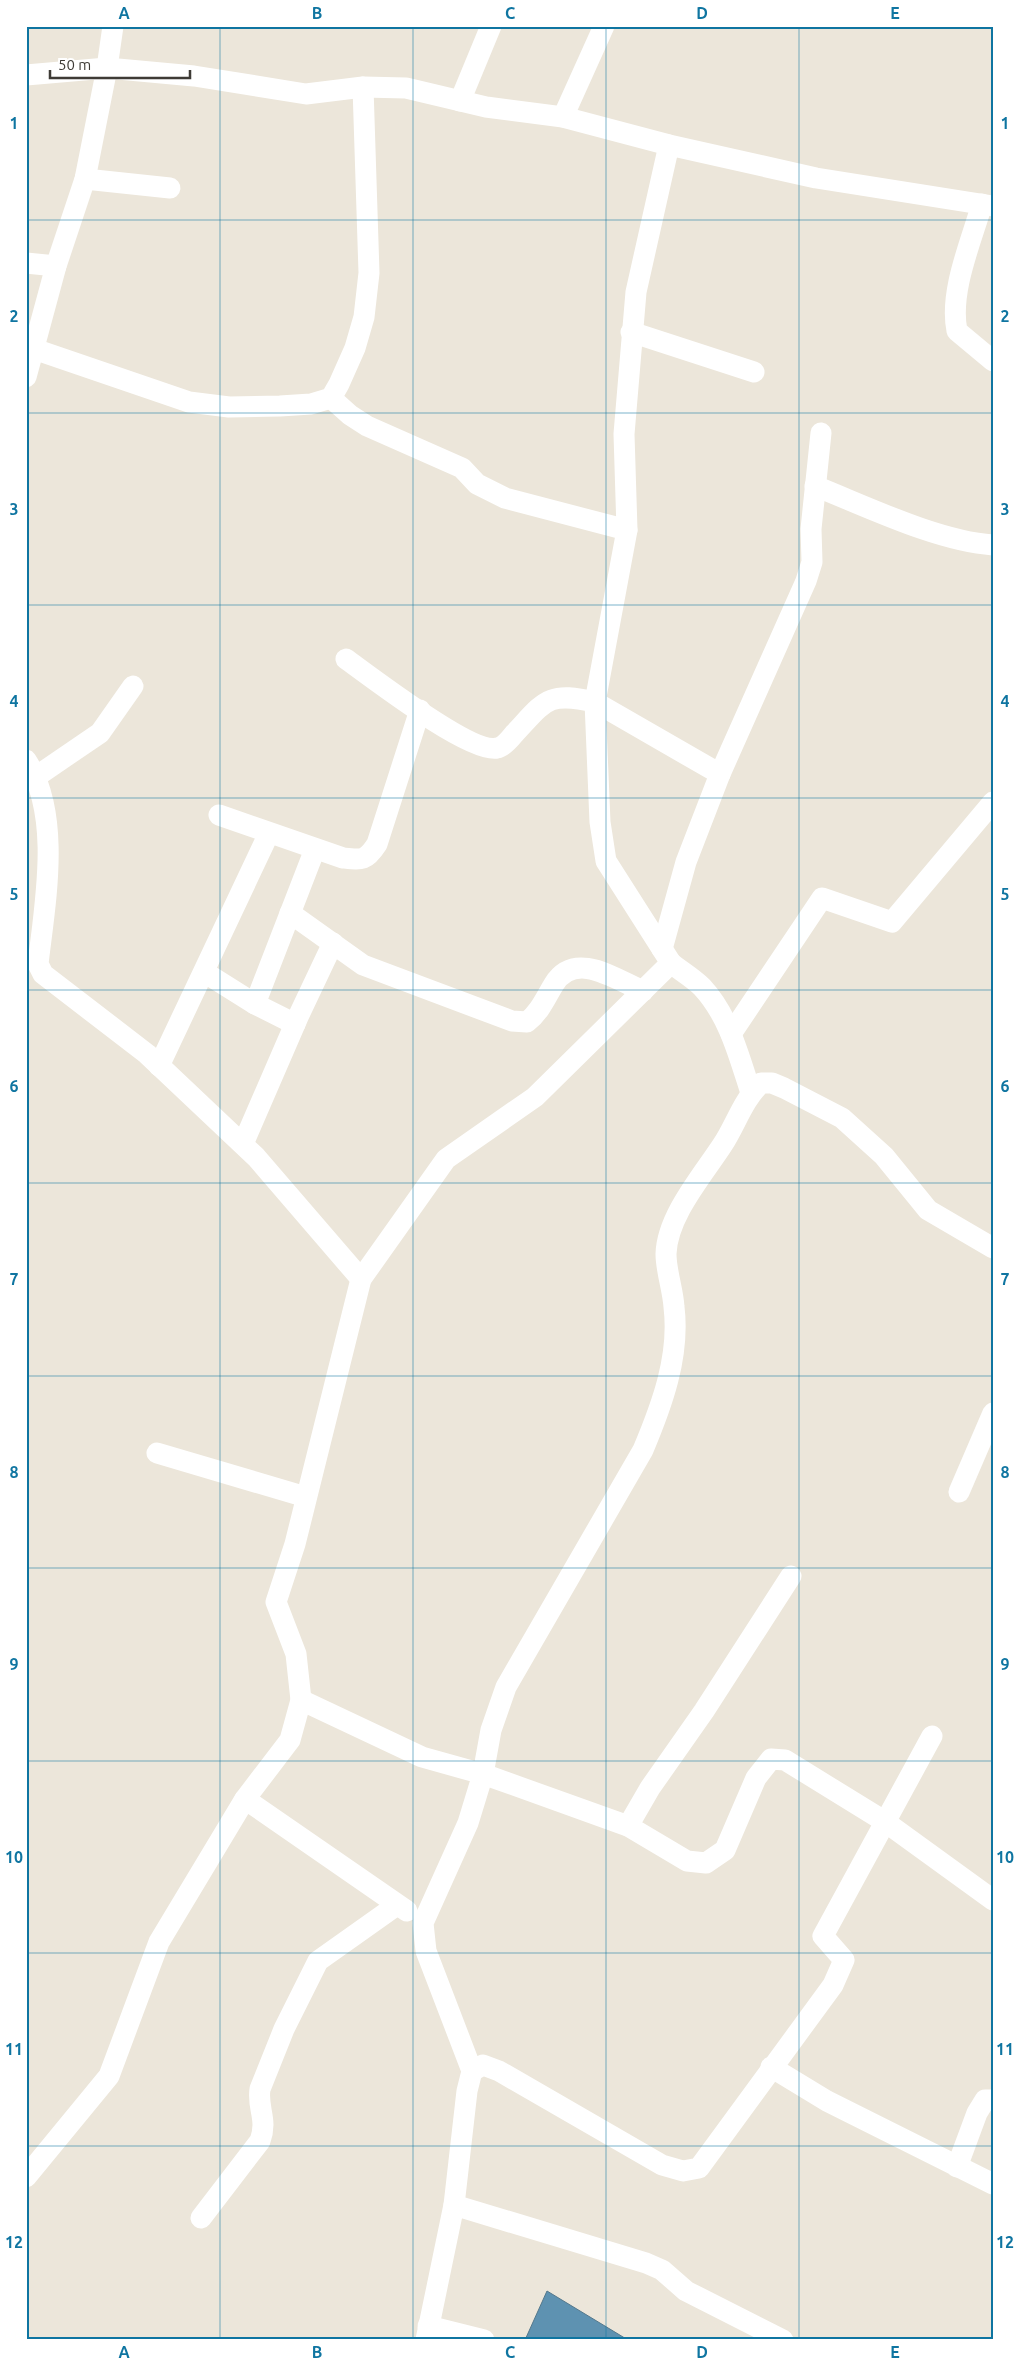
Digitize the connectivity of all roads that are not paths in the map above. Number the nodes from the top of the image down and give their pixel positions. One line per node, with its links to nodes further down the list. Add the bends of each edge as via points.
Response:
1 (113, 26): 4 (street)
2 (491, 26): 7 (street)
3 (604, 26): 8 (street)
4 (107, 68): 5 (street); 6 (street, via 194,76 306,94); 10 (street)
5 (26, 75)
6 (363, 88): 7 (street, via 406,88); 20 (street, via 369,273 364,317 355,348)
7 (460, 101): 8 (street)
8 (563, 118): 9 (street)
9 (670, 145): 12 (street, via 816,178); 15 (street, via 636,292)
10 (85, 179): 11 (street); 14 (street)
11 (170, 188)
12 (987, 205): 17 (street, via 956,296 954,319 956,331)
13 (26, 263): 14 (street)
14 (56, 266): 16 (street)
15 (631, 332): 18 (street); 23 (street, via 624,434)
16 (34, 349): 19 (street); 20 (street, via 189,402 229,407 280,406 311,404)
17 (993, 361)
18 (754, 372)
19 (26, 377)
20 (331, 398): 23 (street, via 367,426 462,468 477,484 504,498)
21 (821, 434): 22 (street)
22 (815, 486): 24 (street, via 960,541); 30 (street, via 812,562 806,581)
23 (627, 530): 27 (street)
24 (993, 546)
25 (346, 659): 28 (street)
26 (133, 686): 29 (street, via 100,733)
27 (595, 702): 28 (street, via 573,697 544,702 508,740 498,748 488,749 456,735); 30 (street); 37 (street, via 600,822 606,861)
28 (420, 710): 34 (street, via 377,844 370,856 361,860 343,858)
29 (30, 769): 39 (street, via 42,797 47,835 46,888)
30 (720, 774): 37 (street, via 686,862)
31 (993, 802): 43 (street, via 892,922 822,898)
32 (219, 816): 33 (street)
33 (269, 833): 34 (street); 38 (street)
34 (315, 848): 35 (street)
35 (290, 913): 36 (street); 41 (street)
36 (333, 944): 40 (street, via 363,965 512,1021 528,1022 535,1016 557,980 568,969 596,970); 42 (street)
37 (666, 956): 40 (street); 43 (street, via 701,987)
38 (204, 972): 41 (street); 44 (street)
39 (35, 973): 44 (street)
40 (643, 991): 48 (street, via 535,1097 446,1159)
41 (255, 1004): 42 (street)
42 (295, 1024): 46 (street)
43 (731, 1034): 45 (street)
44 (159, 1066): 46 (street)
45 (751, 1093): 47 (street, via 761,1084 772,1083 842,1118 884,1156 928,1210); 56 (street, via 724,1144 698,1178 668,1239 666,1255 675,1308 675,1336 659,1410 643,1450 506,1688 491,1730)
46 (242, 1144): 48 (street)
47 (993, 1248)
48 (361, 1279): 52 (street)
49 (993, 1413): 51 (street)
50 (157, 1453): 52 (street)
51 (959, 1492)
52 (306, 1497): 54 (street, via 276,1602 296,1654)
53 (791, 1576): 59 (street)
54 (301, 1700): 56 (street, via 422,1757); 57 (street, via 290,1740)
55 (932, 1736): 58 (street)
56 (482, 1774): 59 (street); 62 (street, via 468,1823)
57 (245, 1799): 61 (street); 67 (street, via 159,1942 109,2076)
58 (884, 1821): 59 (street, via 785,1760 771,1759 756,1778 725,1850 706,1863 687,1860); 60 (street); 63 (street, via 823,1936 844,1960 833,1985)
59 (628, 1826)
60 (993, 1900)
61 (397, 1905): 62 (street); 70 (street, via 318,1961 284,2029 260,2089 258,2098 264,2129 260,2141)
62 (423, 1923): 64 (street, via 426,1950)
63 (771, 2067): 64 (street, via 699,2168 683,2171 662,2165 500,2071 483,2065); 66 (street, via 827,2101)
64 (472, 2071): 69 (street)
65 (993, 2100): 66 (street, via 985,2100 977,2113)
66 (957, 2167): 68 (street)
67 (26, 2177)
68 (993, 2184)
69 (454, 2204): 71 (street); 73 (street, via 646,2263 662,2270 686,2291)
70 (201, 2218)
71 (427, 2333): 72 (street)
72 (484, 2340)
73 (783, 2340)

